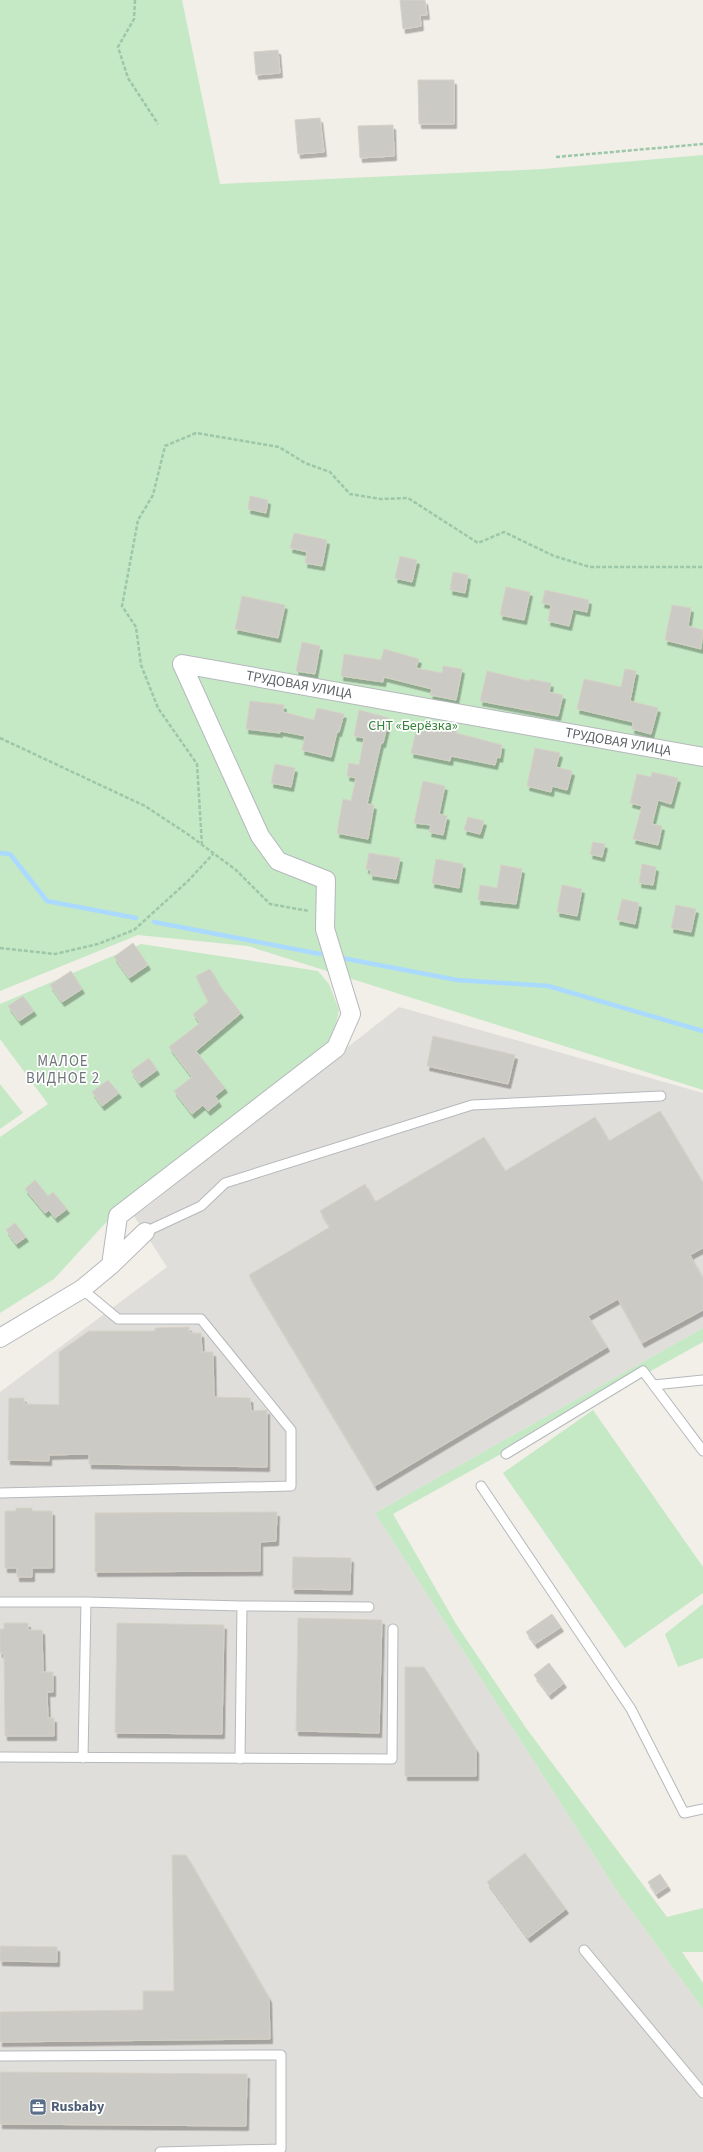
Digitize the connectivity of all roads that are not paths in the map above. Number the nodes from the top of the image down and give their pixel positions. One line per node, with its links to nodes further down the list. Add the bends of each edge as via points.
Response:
1 (703, 757): 4 (street, ТРУДОВАЯ УЛИЦА, via 182,664 260,836 278,861 326,880 325,929 351,1014 336,1048 118,1216)
2 (661, 1096): 3 (lane, via 472,1105 225,1183 200,1206)
3 (145, 1232): 4 (street)
4 (111, 1265): 5 (street)
5 (82, 1289): 6 (street); 12 (lane, via 118,1319 201,1319 291,1430 291,1486)
6 (0, 1338)
7 (703, 1380): 8 (lane)
8 (654, 1385): 9 (lane); 10 (lane, via 643,1371)
9 (703, 1451)
10 (506, 1454)
11 (481, 1486): 21 (lane, via 631,1709 684,1813)
12 (0, 1493)
13 (0, 1602): 14 (lane)
14 (86, 1602): 15 (lane); 19 (lane)
15 (242, 1606): 16 (lane); 20 (lane)
16 (369, 1607)
17 (393, 1629): 20 (lane, via 392,1759)
18 (0, 1757): 19 (lane)
19 (83, 1758): 20 (lane)
20 (240, 1759)
21 (703, 1809)
22 (584, 1950): 24 (lane)
23 (0, 2056): 25 (lane, via 281,2055 281,2149)
24 (703, 2093)
25 (160, 2152)

